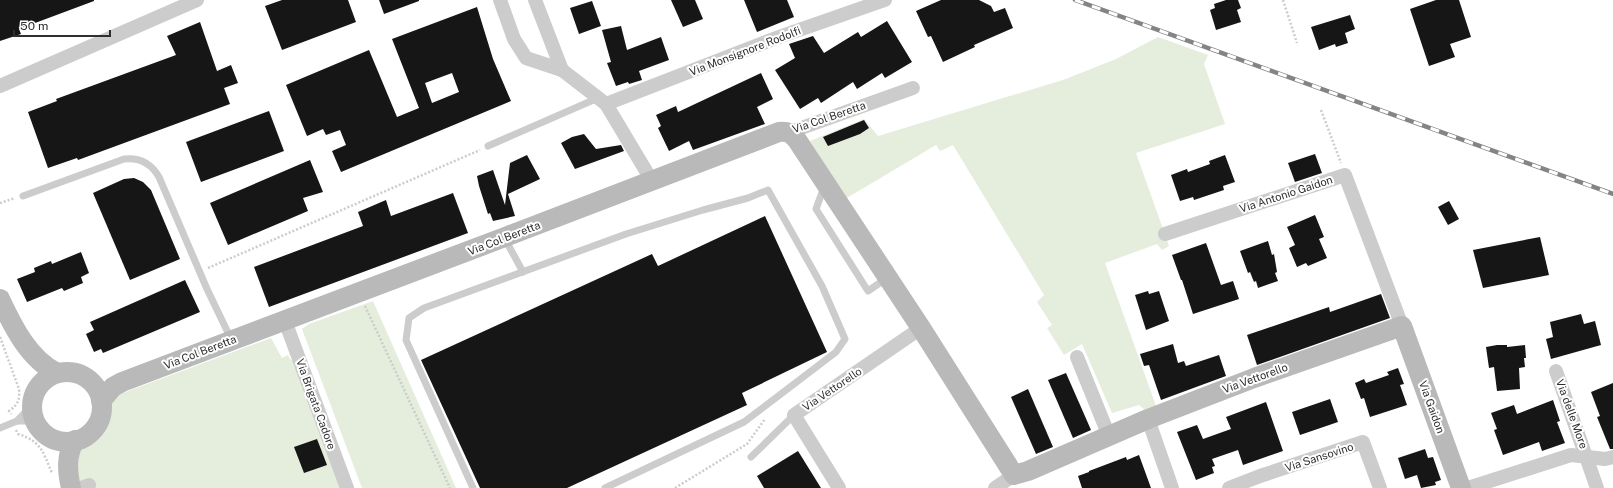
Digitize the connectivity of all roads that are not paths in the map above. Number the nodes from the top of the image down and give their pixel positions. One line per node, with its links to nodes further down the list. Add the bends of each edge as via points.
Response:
1 (197, 0): 6 (street)
2 (500, 0): 5 (street, via 514,40 526,58)
3 (535, 0): 5 (street)
4 (885, 0): 8 (street, Via Monsignore Rodolfi)
5 (562, 70): 8 (street)
6 (0, 86)
7 (912, 88): 9 (street, Via Col Beretta)
8 (602, 101): 10 (lane); 11 (street)
9 (790, 132): 11 (street, Via Col Beretta, via 779,132); 19 (street)
10 (488, 146)
11 (652, 180): 14 (street, Via Col Beretta)
12 (23, 196): 20 (lane, via 132,158 152,166)
13 (1165, 234): 18 (street, Via Antonio Gaidon, via 1346,175)
14 (505, 238): 15 (lane); 17 (street, Via Col Beretta)
15 (523, 272): 44 (lane, via 424,308 409,318 406,340); 45 (lane, via 626,234 768,190 822,286 845,339 836,352 744,422)
16 (0, 299): 21 (street)
17 (285, 321): 20 (street, Via Col Beretta); 43 (street, Via Brigata Cadore)
18 (1402, 326): 31 (street, Via Vettorello, via 1254,378); 51 (street, Via Gaidon)
19 (921, 328): 30 (street, Via Vettorello); 41 (street)
20 (232, 340): 26 (street, Via Col Beretta)
21 (31, 352): 24 (street, via 46,368); 27 (street)
22 (1077, 357): 34 (street)
23 (1556, 371): 39 (street, Via delle More)
24 (57, 373): 25 (street, via 79,374); 27 (street)
25 (92, 382): 26 (street); 28 (street, via 100,394)
26 (122, 382): 28 (street, Via Col Beretta, via 113,387)
27 (39, 386): 29 (street, via 35,392)
28 (101, 401): 36 (street, via 102,409 98,423 88,434)
29 (34, 414): 32 (lane); 32 (lane); 35 (street, via 42,431)
30 (794, 415): 37 (lane); 46 (street, Via Vettorello)
31 (1148, 419): 34 (street, Via Vettorello); 48 (street)
32 (17, 421): 33 (lane)
33 (0, 428)
34 (1109, 436): 41 (street, Via Vettorello)
35 (54, 439): 36 (street); 40 (street)
36 (75, 440): 40 (street)
37 (751, 457)
38 (1613, 457): 39 (street, Via delle More)
39 (1588, 458): 52 (street, Via delle More, via 1571,455); 53 (street)
40 (68, 462): 42 (street)
41 (1014, 475): 47 (street, Via Vettorello)
42 (80, 487)
43 (348, 488)
44 (473, 488)
45 (605, 488)
46 (839, 488)
47 (995, 488)
48 (1172, 488)
49 (1229, 488): 50 (street, Via Sansovino, via 1363,442)
50 (1380, 488)
51 (1461, 488)
52 (1468, 488)
53 (1598, 488)

